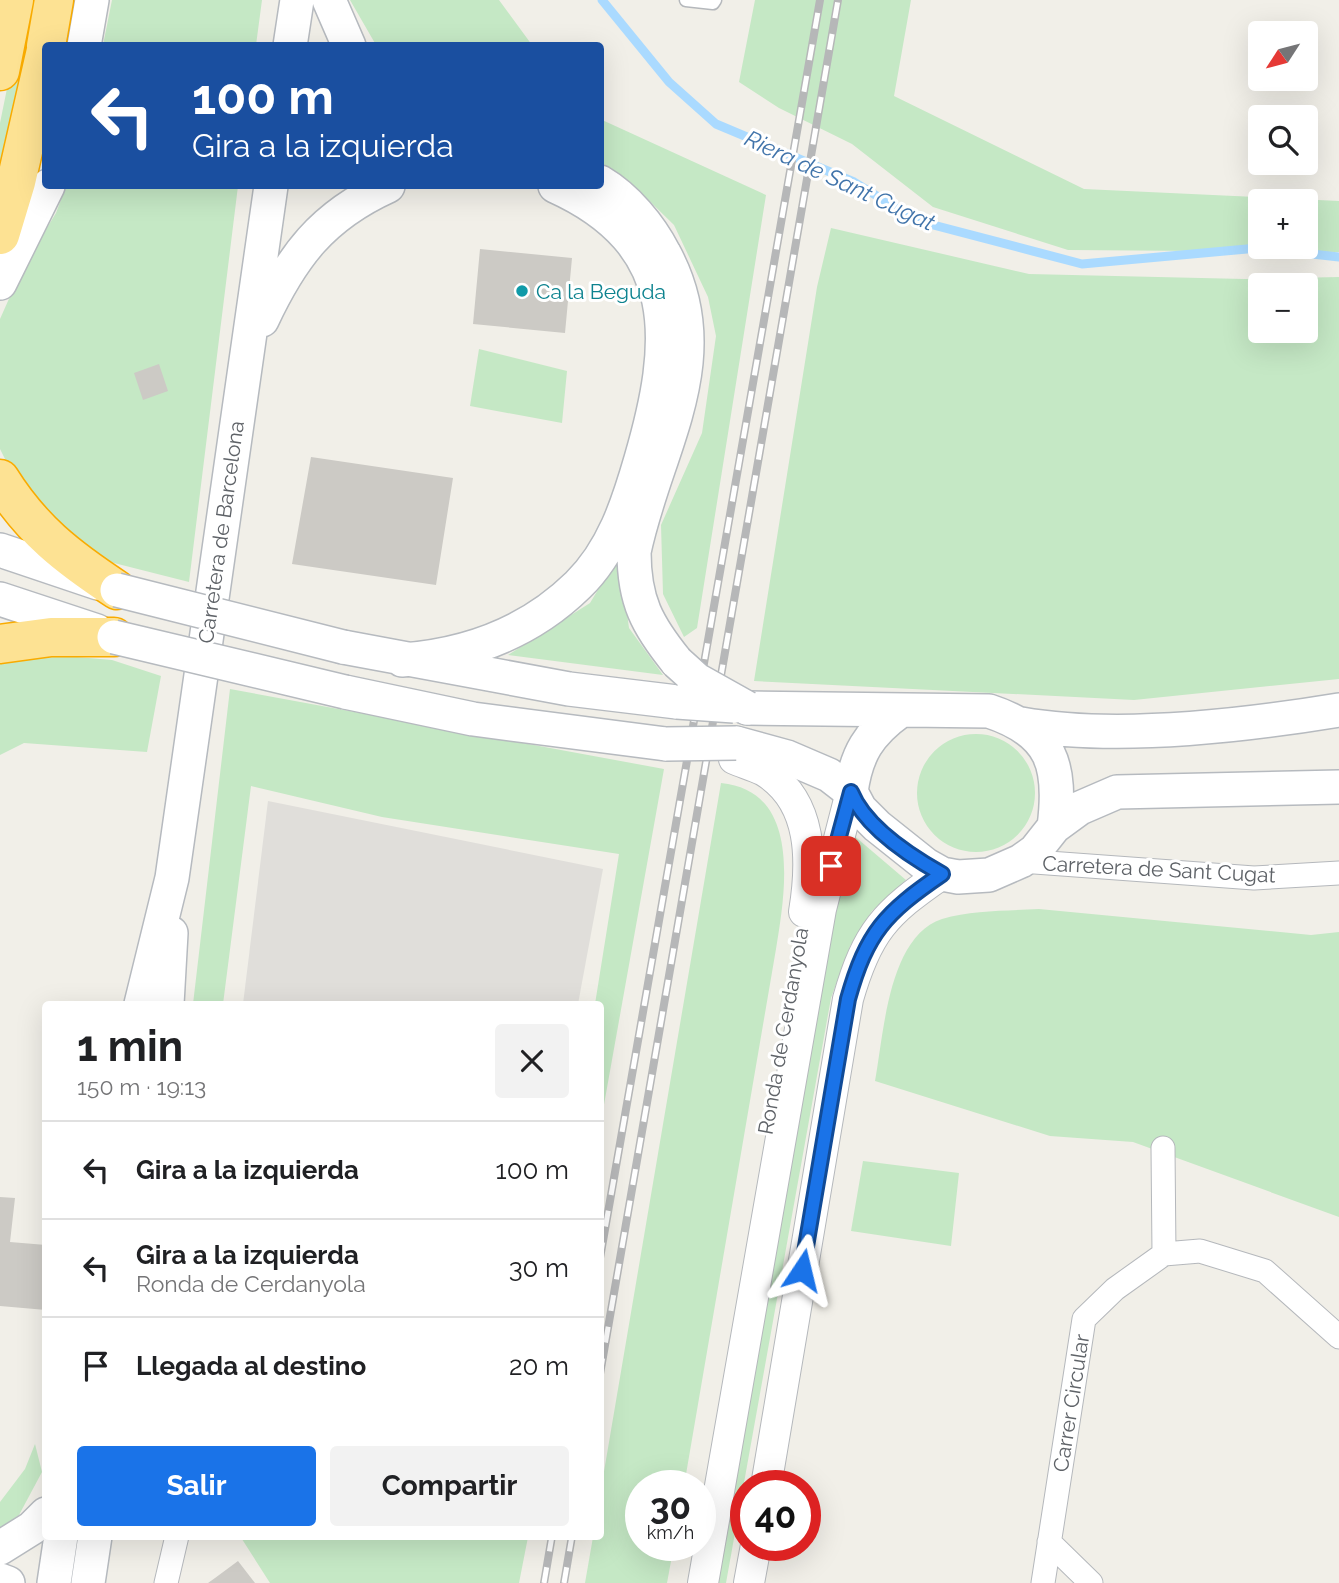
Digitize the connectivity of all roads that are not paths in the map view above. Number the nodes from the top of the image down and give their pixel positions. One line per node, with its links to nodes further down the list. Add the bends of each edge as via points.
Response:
1 (14, 0): 13 (highway)
2 (54, 0): 8 (highway)
3 (92, 0): 9 (main road)
4 (296, 0): 10 (main road)
5 (329, 0): 11 (main road)
6 (686, 0): 7 (lane)
7 (715, 0)
8 (47, 42)
9 (85, 42)
10 (291, 42)
11 (347, 42)
12 (42, 67): 19 (highway)
13 (0, 71)
14 (604, 185): 29 (main road, bridge, via 657,238 679,284 685,309 686,368 677,421 634,552 634,575 645,618 677,662 697,680)
15 (47, 189): 20 (main road)
16 (271, 189): 21 (main road, Carretera de Barcelona)
17 (383, 189): 21 (main road, via 341,212 307,243 279,284)
18 (561, 189): 28 (main road, via 593,206 625,234 657,291 663,314 664,360 639,465 612,540 563,599 519,630 493,641)
19 (0, 235)
20 (0, 283)
21 (247, 351): 40 (main road, Carretera de Barcelona)
22 (0, 479): 24 (highway, via 16,505 57,549)
23 (0, 550): 24 (main road)
24 (117, 590): 28 (main road, bridge)
25 (0, 598): 26 (main road)
26 (114, 637): 27 (highway, via 51,637); 33 (main road, bridge, via 473,719)
27 (0, 644)
28 (402, 660): 29 (main road, bridge, via 569,689)
29 (747, 708): 31 (main road)
30 (1339, 709): 32 (main road, via 1174,728 1057,730)
31 (900, 711): 32 (main road, via 989,711); 35 (main road, via 877,728 859,753)
32 (1021, 724): 36 (main road, via 1042,741 1057,774)
33 (735, 751): 35 (main road, via 810,765); 44 (street, Ronda de Cerdanyola, via 792,799 808,841 808,887 762,1156)
34 (1339, 787): 36 (main road, via 1117,792 1080,808)
35 (851, 792): 39 (main road, via 877,826); 44 (street, Ronda de Cerdanyola, via 821,909)
36 (1054, 827): 37 (main road)
37 (1021, 861): 38 (street, Carretera de Sant Cugat, via 1254,878); 39 (main road, via 989,874)
38 (1339, 873)
39 (942, 874): 47 (street, via 909,896 877,928 848,999)
40 (172, 878): 41 (main road, Carretera de Barcelona); 42 (main road, Carretera de Barcelona)
41 (142, 1001)
42 (167, 1001)
43 (1163, 1148): 45 (street)
44 (768, 1213): 61 (street, Ronda de Cerdanyola)
45 (1164, 1254): 46 (street, via 1200,1251 1265,1271); 53 (street, Carrer Circular, via 1115,1289 1084,1319)
46 (1339, 1337)
47 (769, 1470)
48 (42, 1518): 54 (main road)
49 (60, 1540): 57 (main road)
50 (75, 1540): 58 (main road)
51 (94, 1540): 59 (main road)
52 (176, 1540): 60 (street)
53 (1049, 1542): 62 (street, Carrer Circular); 63 (street)
54 (0, 1548)
55 (0, 1580): 56 (main road)
56 (8, 1583)
57 (54, 1583)
58 (70, 1583)
59 (88, 1583)
60 (166, 1583)
61 (703, 1583)
62 (1043, 1583)
63 (1091, 1583)

